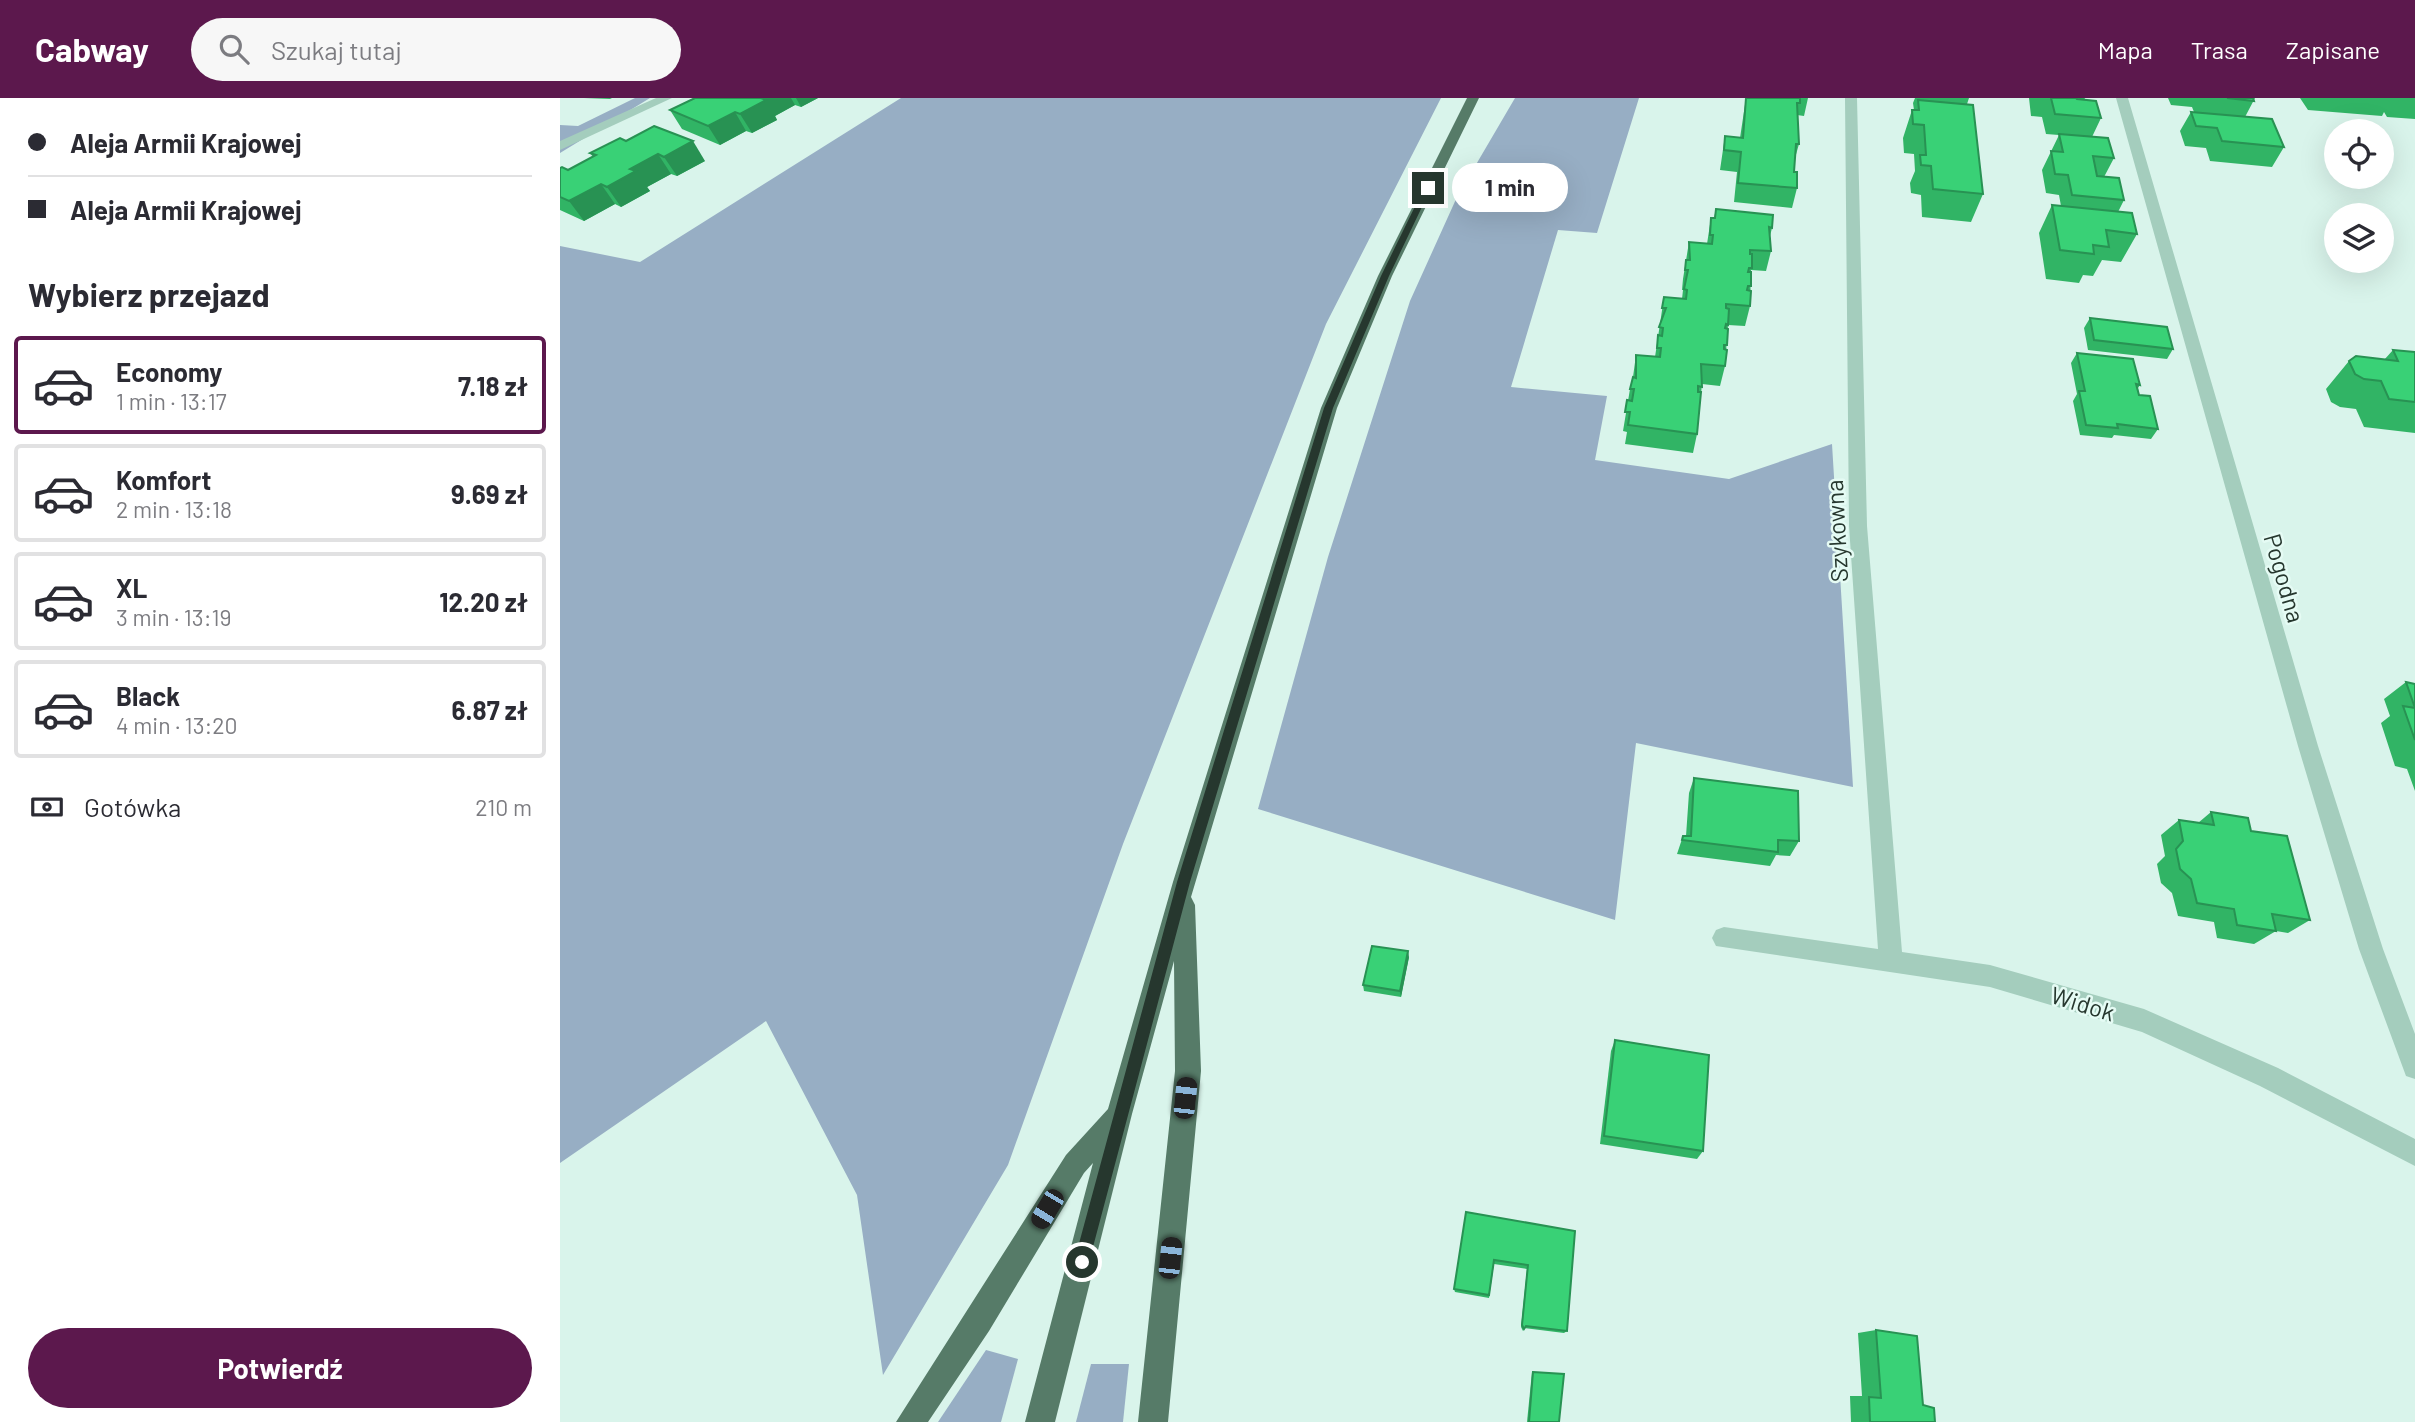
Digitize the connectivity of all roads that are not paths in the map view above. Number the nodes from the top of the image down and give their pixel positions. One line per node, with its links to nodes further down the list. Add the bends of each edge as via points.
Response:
1 (666, 98): 5 (street)
2 (1473, 98): 6 (main road, via 1385,276 1329,408)
3 (1850, 98): 8 (street, Szykowna, via 1858,526)
4 (2122, 98): 9 (street, Pogodna, via 2308,746 2371,949)
5 (560, 146)
6 (1184, 882): 10 (main road); 14 (main road, via 1188,1071)
7 (1724, 938): 8 (street, Widok)
8 (1891, 960): 11 (street, Widok, via 1990,976 2144,1021 2269,1077)
9 (2415, 1067)
10 (1119, 1114): 12 (main road, via 1075,1164); 13 (main road)
11 (2415, 1153)
12 (911, 1422)
13 (1040, 1422)
14 (1153, 1422)

